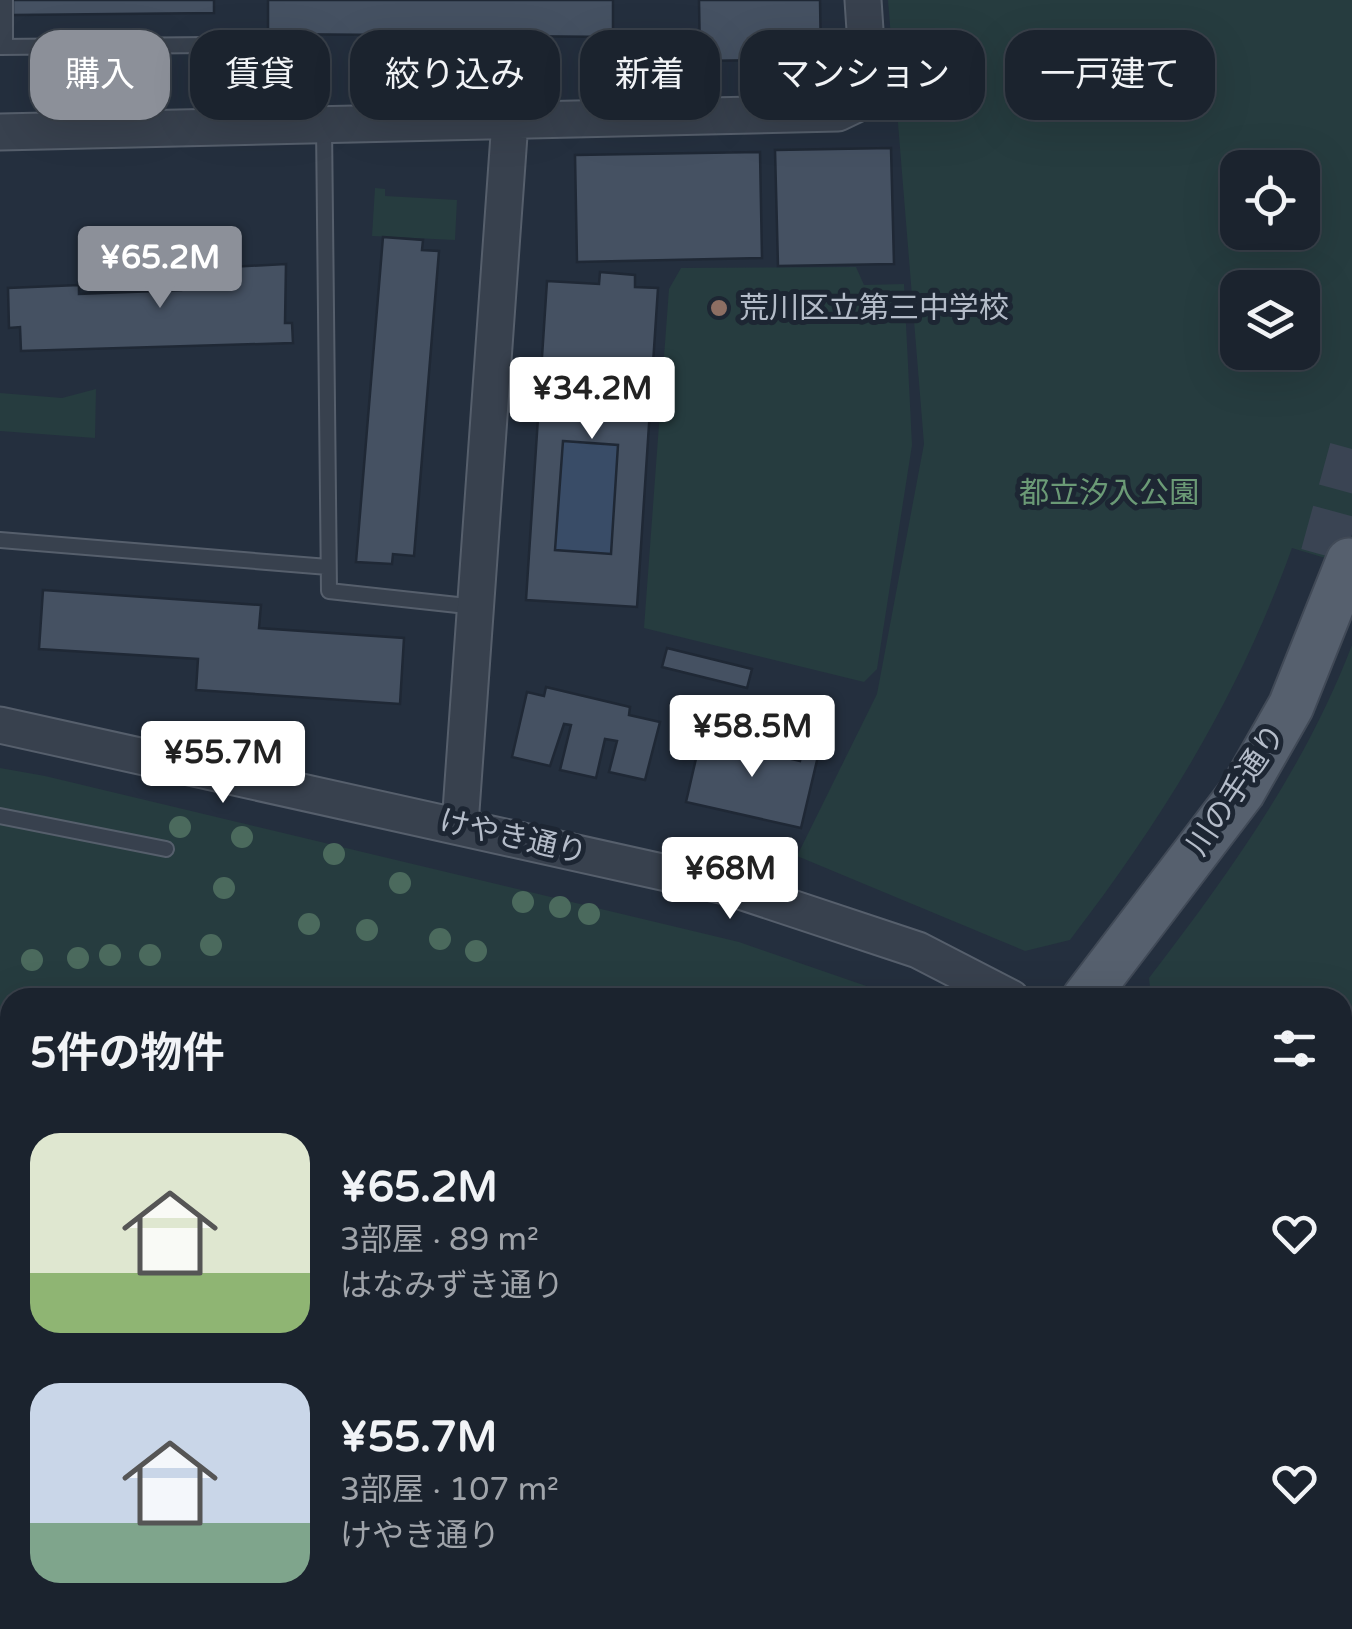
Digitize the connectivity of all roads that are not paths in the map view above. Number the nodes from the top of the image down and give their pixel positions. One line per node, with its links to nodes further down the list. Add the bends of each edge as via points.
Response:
1 (5, 0): 4 (lane)
2 (863, 0): 5 (street, via 868,87 851,109)
3 (190, 45): 4 (lane)
4 (2, 48)
5 (510, 121): 6 (street); 11 (street)
6 (324, 126): 7 (street); 10 (lane)
7 (0, 132)
8 (0, 540): 10 (lane)
9 (1336, 558): 17 (main road, 川の手通り, via 1220,779)
10 (328, 567): 11 (lane, via 329,591)
11 (476, 607): 14 (street)
12 (0, 724): 14 (street, けやき通り)
13 (0, 816): 15 (lane)
14 (460, 825): 16 (street, けやき通り, via 725,886 918,950)
15 (166, 849)
16 (992, 988)
17 (1089, 988)

